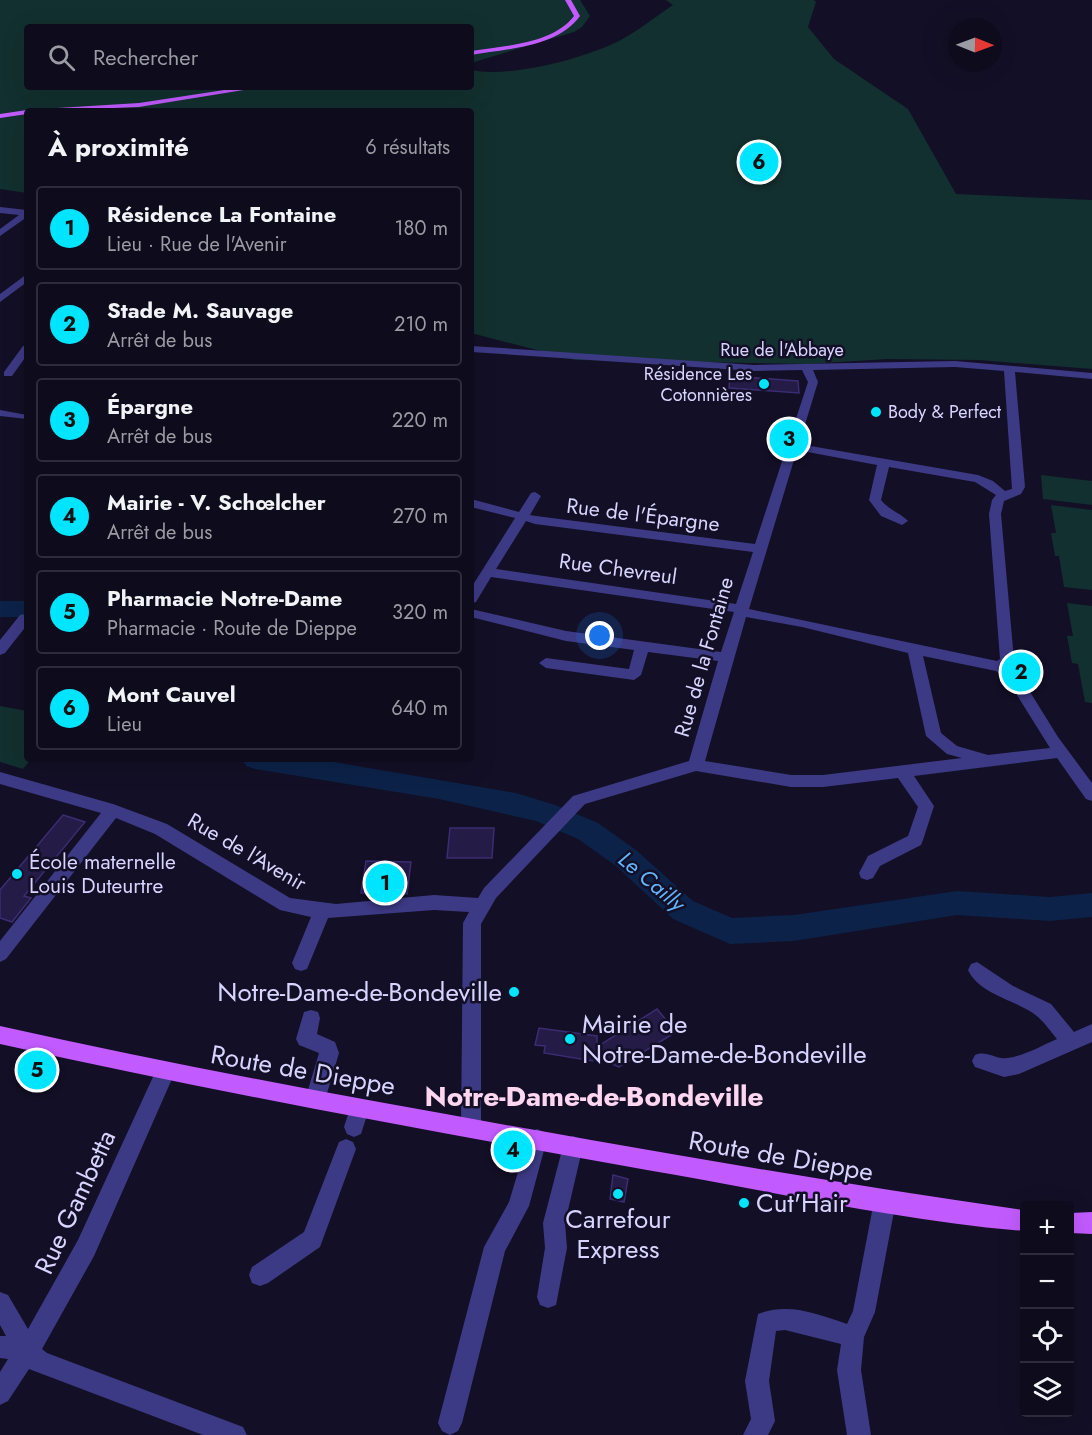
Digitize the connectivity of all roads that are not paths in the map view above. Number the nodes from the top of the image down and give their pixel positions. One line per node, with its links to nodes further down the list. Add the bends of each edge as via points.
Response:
1 (568, 0): 2 (main road, via 577,16 565,29 540,39)
2 (474, 51)
3 (239, 90): 4 (main road, via 155,103)
4 (84, 108)
5 (24, 112): 6 (main road)
6 (0, 116)
7 (0, 210): 8 (street)
8 (24, 213)
9 (24, 215): 10 (street)
10 (0, 233)
11 (24, 279): 12 (street)
12 (0, 299)
13 (474, 349): 15 (street, Rue de l'Abbaye)
14 (24, 352): 18 (street)
15 (807, 369): 16 (street, Rue de l'Abbaye, via 936,364); 22 (street, Rue de la Fontaine, via 813,382)
16 (1009, 369): 19 (street, Rue de l'Abbaye); 24 (street, via 1019,487)
17 (24, 372): 18 (street)
18 (4, 375)
19 (1092, 376)
20 (0, 413): 21 (street)
21 (23, 417)
22 (793, 446): 23 (street); 29 (street, Rue de la Fontaine)
23 (884, 462): 24 (street, via 984,481); 28 (street, via 875,500 885,513)
24 (1003, 495): 40 (street, via 995,514 1007,660)
25 (535, 496): 27 (street)
26 (474, 504): 27 (street, Rue de l'Épargne)
27 (522, 518): 29 (street, Rue de l'Épargne); 30 (street)
28 (902, 521)
29 (760, 549): 32 (street, Rue de la Fontaine)
30 (488, 572): 31 (street); 32 (street, Rue Chevreul)
31 (474, 594)
32 (741, 611): 36 (street, Rue Chevreul); 38 (street, Rue de la Fontaine)
33 (474, 614): 35 (street, via 536,630)
34 (24, 619): 37 (street)
35 (643, 645): 38 (street); 39 (street, via 634,675)
36 (914, 648): 40 (street, Rue Chevreul); 42 (street, via 934,736 952,750)
37 (0, 650)
38 (726, 657): 43 (street, Rue de la Fontaine)
39 (546, 663)
40 (1000, 667): 41 (street, via 1012,675)
41 (1062, 752): 42 (street); 46 (street)
42 (992, 761): 44 (street)
43 (696, 765): 44 (street, via 791,781 838,780); 49 (street, Rue de la Fontaine, via 579,800)
44 (902, 771): 48 (street, via 926,806 915,840 896,846 889,856 874,861)
45 (0, 778): 47 (street, Rue de l'Avenir)
46 (1092, 795)
47 (113, 810): 50 (street, Rue de l'Avenir, via 168,833 286,905); 51 (street)
48 (867, 873)
49 (480, 906): 50 (street, Rue de l'Avenir, via 442,903); 61 (street, Rue de la Fontaine, via 472,923 471,941)
50 (322, 911): 52 (street)
51 (0, 954)
52 (301, 963)
53 (977, 970): 57 (street, via 1006,992 1044,1010)
54 (311, 1018): 60 (street, via 306,1039 328,1048)
55 (1092, 1033): 57 (street)
56 (0, 1035): 59 (main road, Route de Dieppe)
57 (1071, 1042): 58 (street, via 1043,1057 1011,1067)
58 (982, 1061)
59 (165, 1072): 60 (main road, Route de Dieppe); 74 (street, Rue Gambetta, via 86,1248)
60 (315, 1100): 61 (main road, Route de Dieppe, via 357,1118)
61 (471, 1128): 62 (main road, Route de Dieppe)
62 (537, 1139): 63 (main road, Route de Dieppe); 76 (street, via 518,1206 489,1266)
63 (573, 1146): 65 (main road, Route de Dieppe); 70 (street, via 554,1223 556,1248)
64 (346, 1149): 69 (street, via 312,1239)
65 (885, 1201): 66 (main road, Route de Dieppe); 72 (street, via 864,1311)
66 (1020, 1220)
67 (1074, 1223): 68 (main road)
68 (1092, 1223)
69 (260, 1275)
70 (548, 1297)
71 (0, 1303): 74 (street)
72 (853, 1337): 78 (street, via 816,1325 773,1318 766,1322 757,1381 763,1421); 79 (street, via 849,1370)
73 (0, 1347): 74 (street)
74 (27, 1350): 75 (street, Rue Gambetta); 77 (street, via 39,1362)
75 (0, 1393)
76 (450, 1423)
77 (235, 1435)
78 (755, 1435)
79 (860, 1435)

